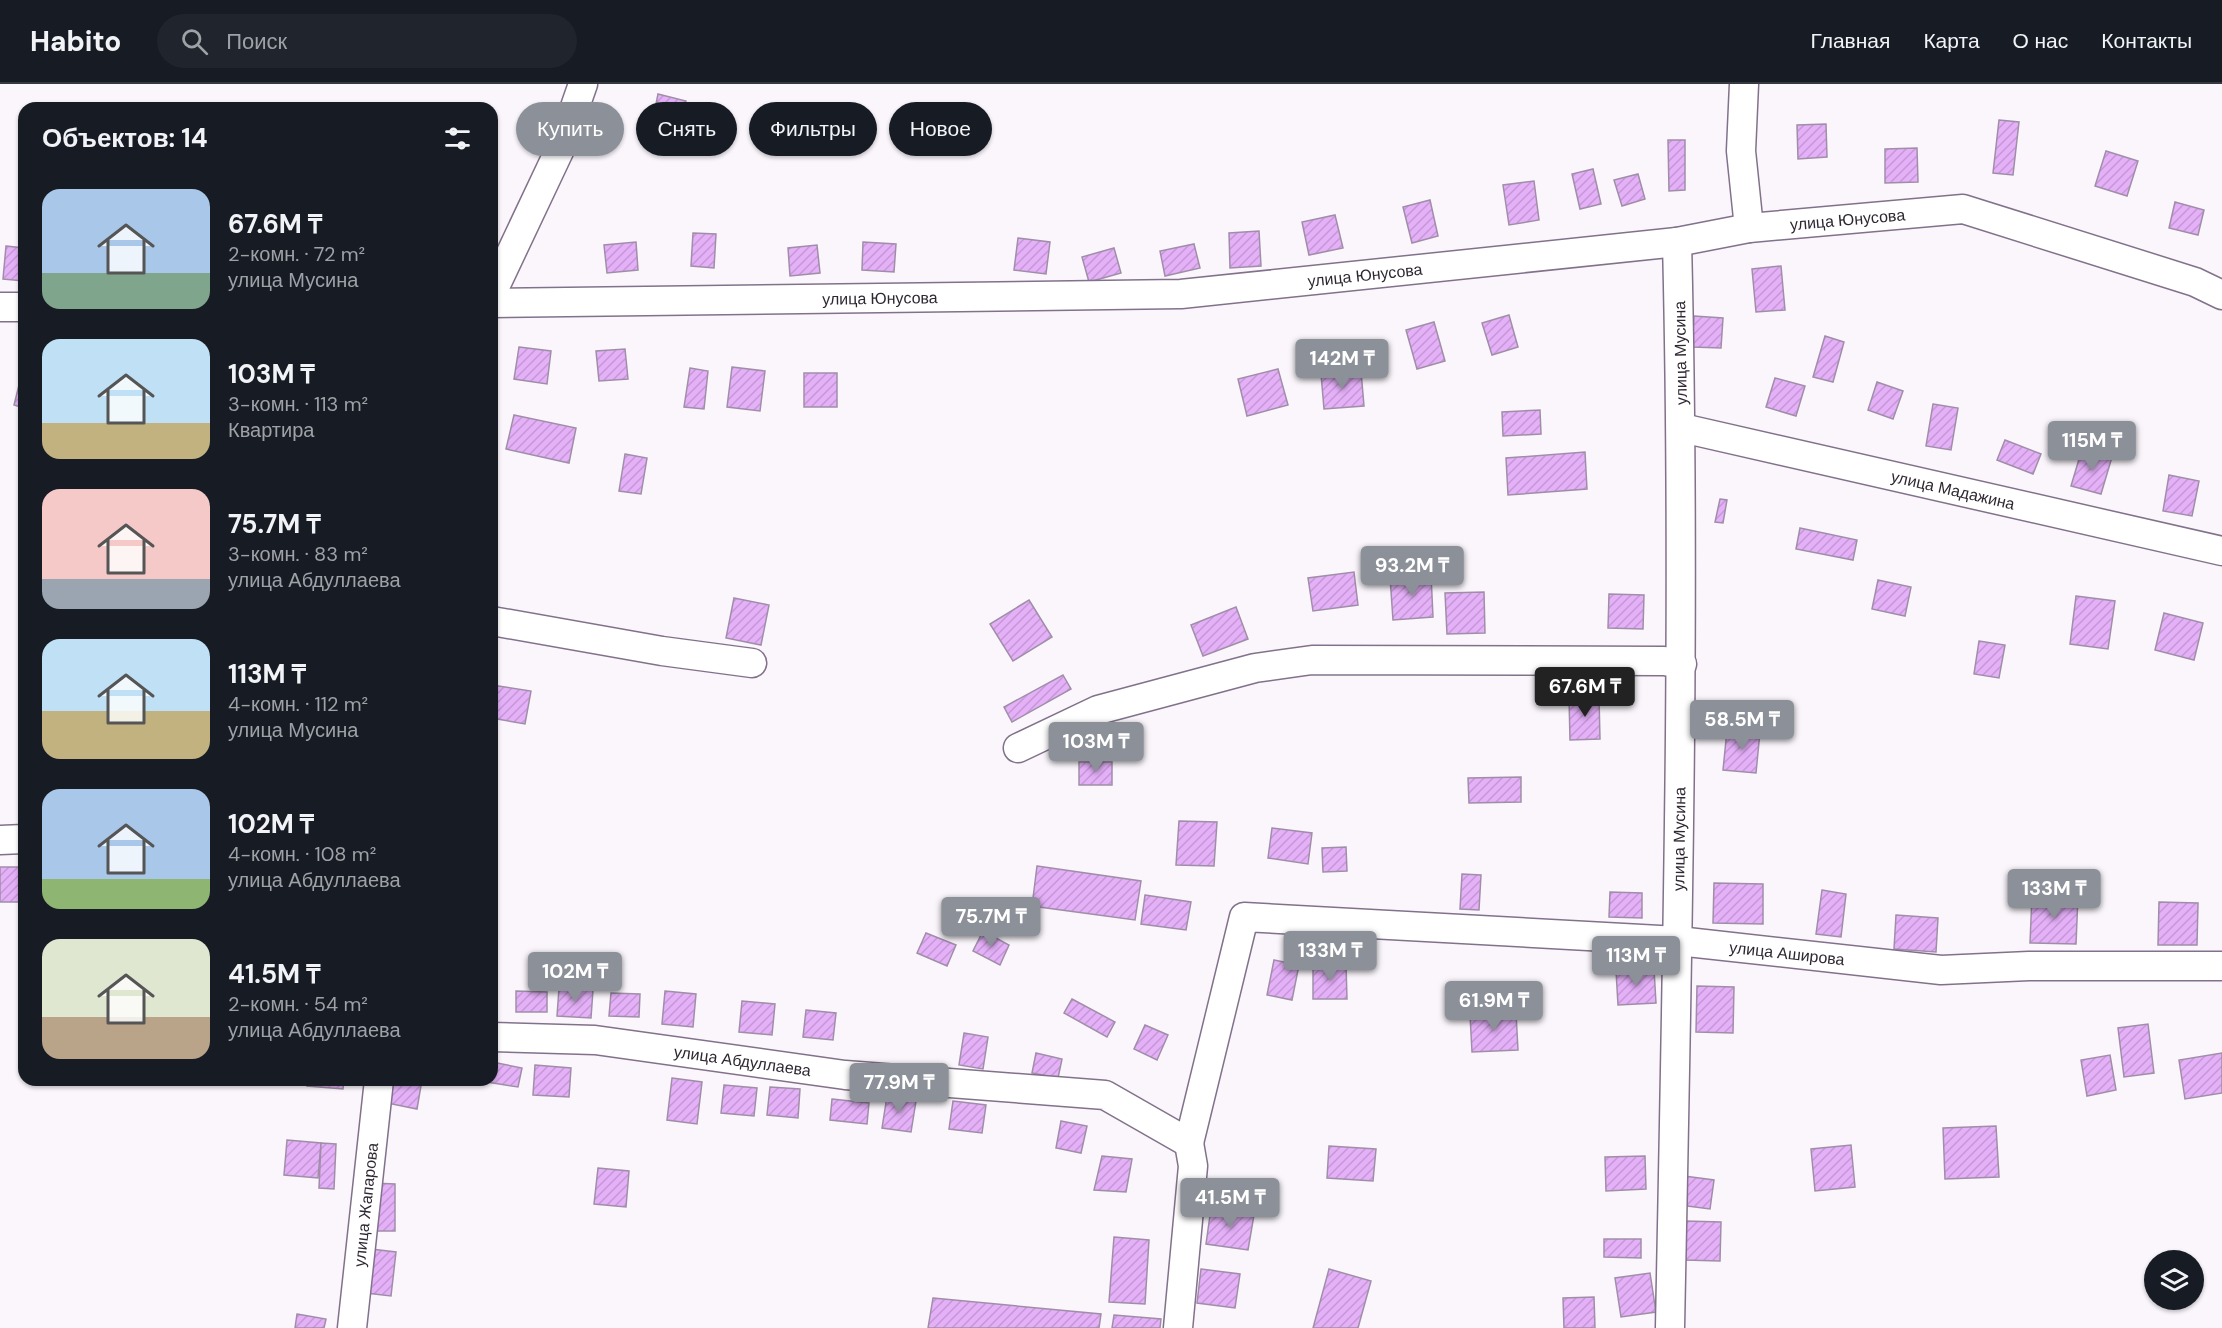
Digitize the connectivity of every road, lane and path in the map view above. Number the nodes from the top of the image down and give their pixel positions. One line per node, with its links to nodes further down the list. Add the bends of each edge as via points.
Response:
1 (583, 84): 5 (street, via 561,147)
2 (1744, 84): 3 (street, via 1741,151)
3 (1749, 228): 4 (street, улица Юнусова); 6 (street, улица Юнусова, via 1963,209 2195,282)
4 (1677, 242): 7 (street, улица Юнусова, via 1181,294); 10 (street, улица Мусина)
5 (498, 280)
6 (2222, 295)
7 (498, 303)
8 (0, 307): 9 (street)
9 (18, 307)
10 (1682, 428): 11 (street, улица Мадажина); 14 (street, улица Мусина)
11 (2222, 551)
12 (498, 622): 13 (street)
13 (752, 663)
14 (1682, 664): 15 (street, via 1312,660 1254,668 1098,710); 18 (street, улица Мусина)
15 (1018, 748)
16 (18, 839): 17 (street)
17 (0, 840)
18 (1678, 941): 19 (street, улица Аширова, via 1941,970); 22 (street, улица Аширова, via 1244,917); 25 (street, улица Мусина)
19 (2222, 966)
20 (498, 1038): 22 (street, улица Абдуллаева, via 595,1040 845,1075 1106,1095)
21 (378, 1086): 23 (street, улица Жапарова)
22 (1189, 1143): 24 (street, via 1193,1166)
23 (352, 1328)
24 (1178, 1328)
25 (1670, 1328)

